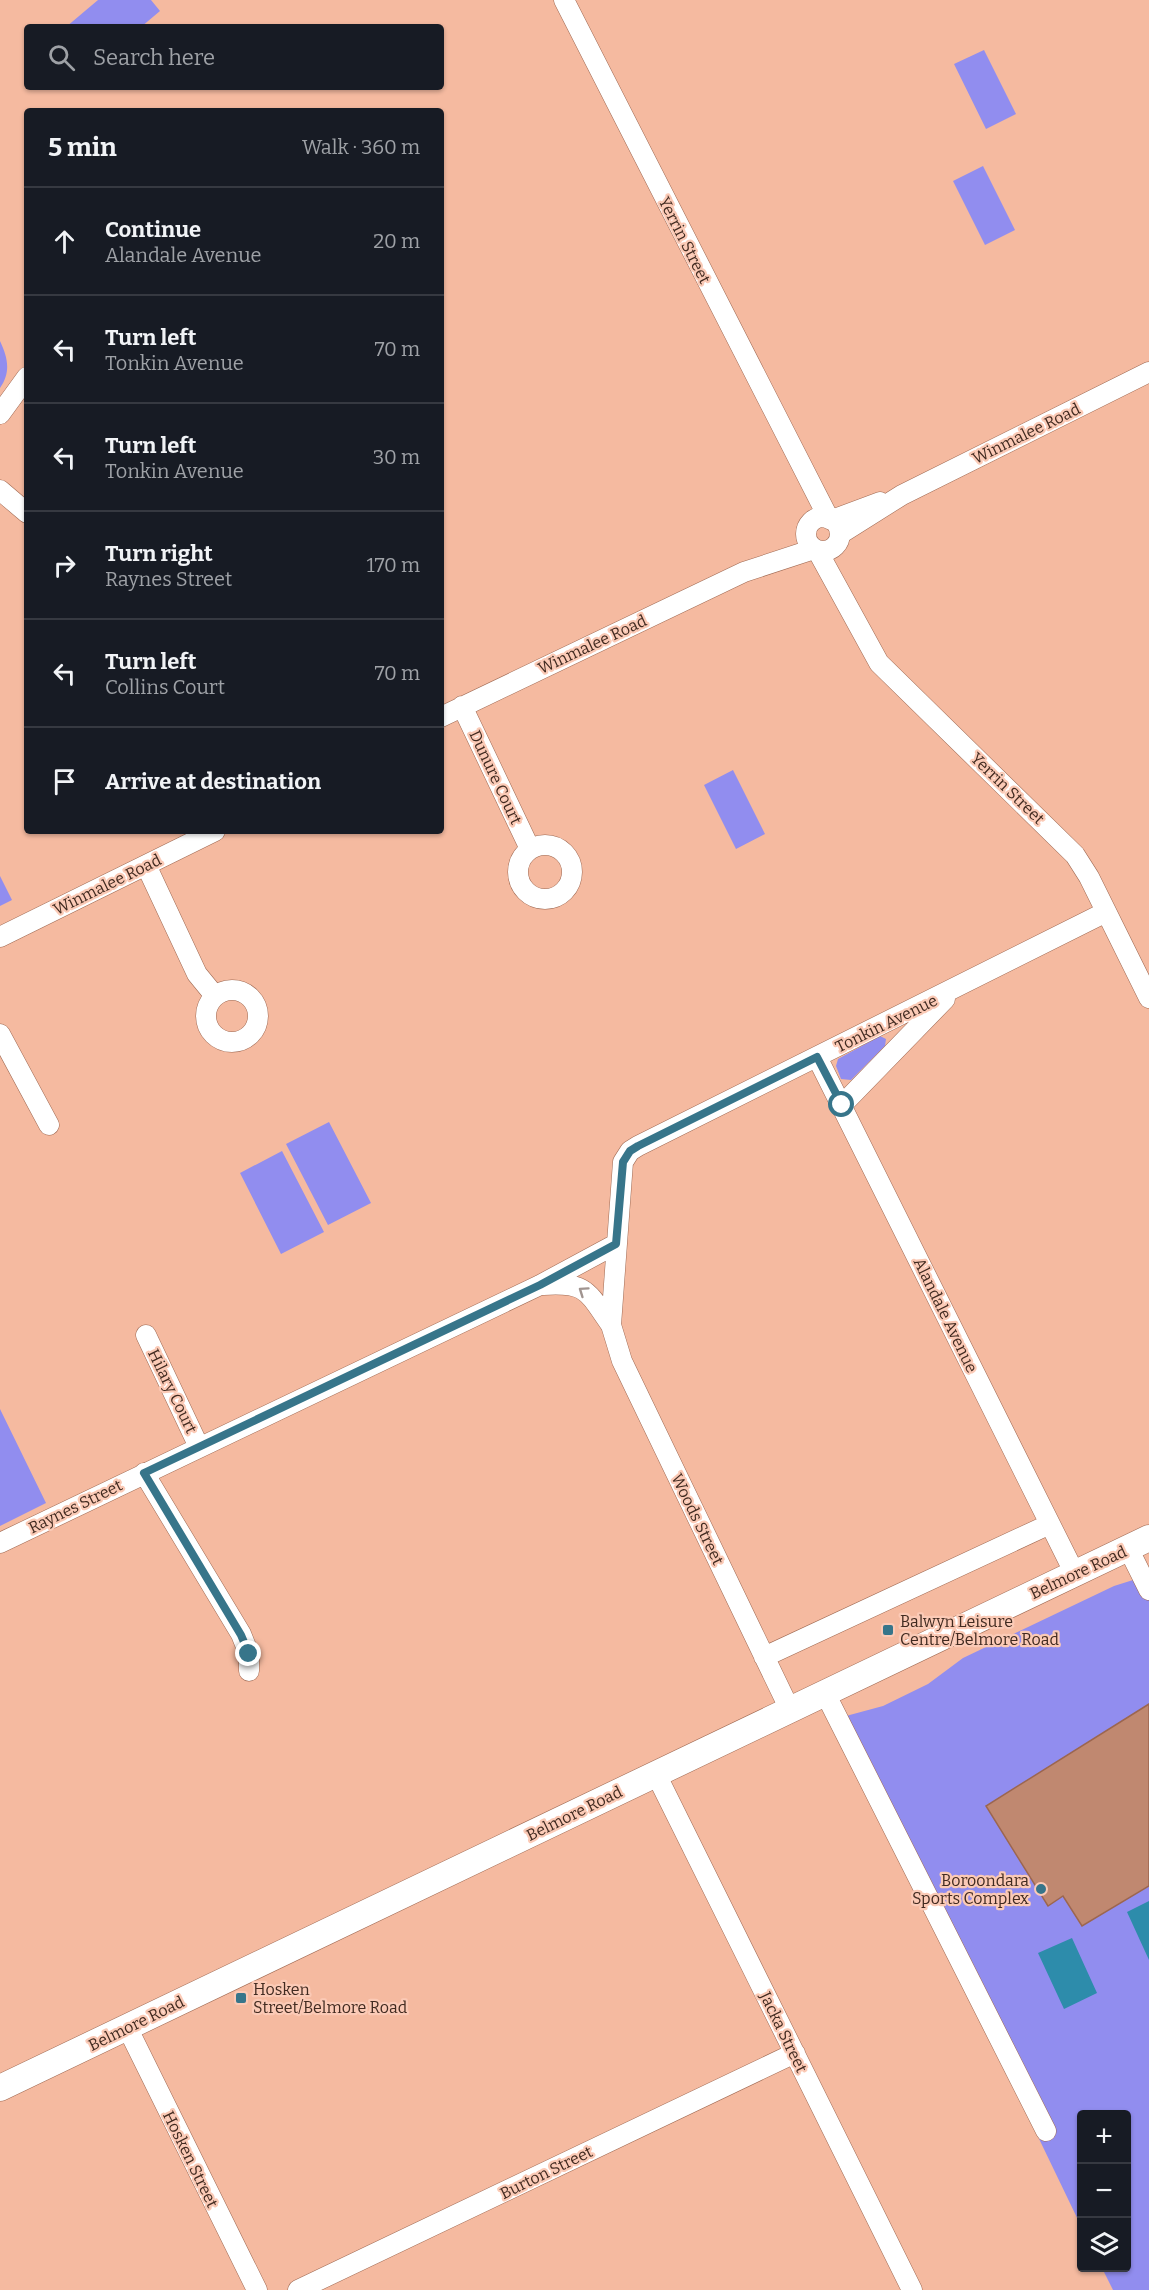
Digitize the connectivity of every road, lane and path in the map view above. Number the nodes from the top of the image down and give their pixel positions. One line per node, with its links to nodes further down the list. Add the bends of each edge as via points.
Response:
1 (564, 0): 7 (street, Yerrin Street, via 806,479)
2 (1149, 372): 7 (street, Winmalee Road)
3 (24, 381): 4 (street)
4 (0, 414)
5 (0, 490): 6 (street)
6 (24, 510)
7 (823, 534): 8 (street, Winmalee Road); 13 (street, Yerrin Street, via 844,596 879,663 1075,855)
8 (462, 706): 9 (street, Winmalee Road); 11 (street, Dunure Court)
9 (444, 715)
10 (204, 834): 12 (street, Winmalee Road)
11 (530, 849)
12 (146, 865): 14 (street, Winmalee Road); 16 (street, via 197,974)
13 (1106, 912): 15 (street, Tonkin Avenue); 17 (street, Yerrin Street)
14 (0, 937)
15 (955, 988): 19 (street, Tonkin Avenue); 20 (street)
16 (215, 996)
17 (1149, 998)
18 (0, 1034): 21 (street)
19 (817, 1057): 20 (street, Alandale Avenue); 22 (street, Tonkin Avenue, via 630,1151 622,1172)
20 (842, 1105): 28 (street, Alandale Avenue)
21 (49, 1125)
22 (616, 1244): 23 (street, Raynes Street); 24 (street, Tonkin Avenue)
23 (540, 1285): 24 (street, Raynes Street, one-way to 23, via 591,1296 575,1285); 26 (street, Raynes Street)
24 (611, 1325): 33 (street, Woods Street, via 622,1361)
25 (146, 1335): 26 (street, Hilary Court)
26 (199, 1448): 27 (street, Raynes Street)
27 (144, 1473): 29 (street, Raynes Street); 34 (street, via 241,1635 249,1654)
28 (1050, 1524): 31 (street, Alandale Avenue); 33 (street)
29 (0, 1543)
30 (1139, 1543): 31 (main road, Belmore Road); 32 (street)
31 (1075, 1574): 35 (main road, Belmore Road)
32 (1149, 1590)
33 (764, 1657): 36 (street, Woods Street)
34 (249, 1671)
35 (825, 1693): 36 (main road, Belmore Road); 41 (street)
36 (790, 1710): 37 (main road, Belmore Road)
37 (656, 1774): 38 (main road, Belmore Road); 39 (street, Jacka Street)
38 (126, 2027): 40 (main road, Belmore Road); 42 (street, Hosken Street)
39 (795, 2053): 43 (street, Burton Street); 44 (street, Jacka Street)
40 (0, 2088)
41 (1046, 2131)
42 (257, 2290)
43 (298, 2290)
44 (912, 2290)

